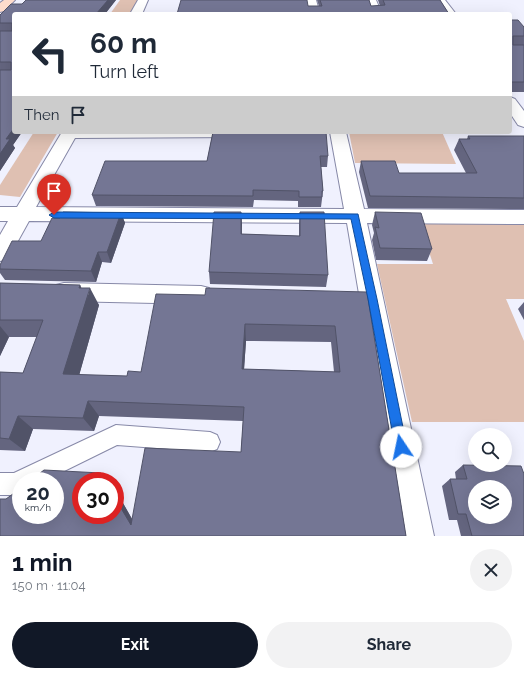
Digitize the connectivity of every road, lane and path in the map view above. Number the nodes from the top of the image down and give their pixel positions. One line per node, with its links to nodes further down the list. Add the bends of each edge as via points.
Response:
1 (10, 0): 6 (street)
2 (143, 0): 7 (street)
3 (311, 0): 8 (street)
4 (371, 0): 9 (street)
5 (440, 0): 10 (street)
6 (0, 9)
7 (137, 12)
8 (314, 12)
9 (375, 12)
10 (449, 12)
11 (512, 105): 12 (street)
12 (524, 122)
13 (69, 134): 16 (street)
14 (338, 134): 17 (street)
15 (0, 214): 16 (street)
16 (22, 214): 17 (street); 19 (street)
17 (355, 216): 18 (street); 26 (street, via 361,298)
18 (524, 217)
19 (0, 253)
20 (40, 291): 21 (street)
21 (222, 295)
22 (210, 442): 23 (lane, via 116,435)
23 (40, 472)
24 (0, 484): 25 (lane)
25 (12, 484)
26 (418, 536)

